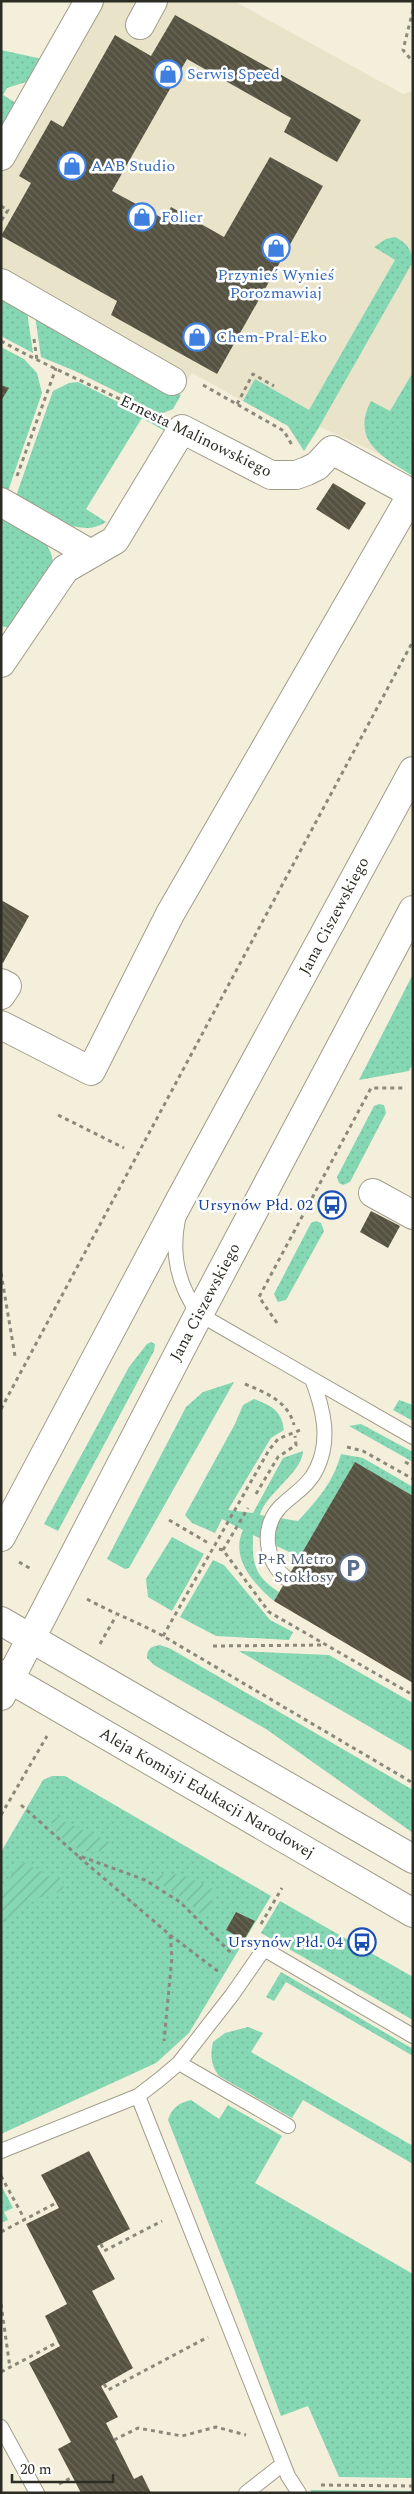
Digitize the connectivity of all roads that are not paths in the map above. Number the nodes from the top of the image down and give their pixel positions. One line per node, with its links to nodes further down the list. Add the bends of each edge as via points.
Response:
1 (89, 1): 4 (street)
2 (153, 1): 3 (street)
3 (140, 25)
4 (1, 156)
5 (1, 283): 6 (street)
6 (183, 381)
7 (413, 494): 9 (street, Ernesta Malinowskiego, via 332,450 308,471 296,475 271,475 182,429 115,540); 15 (street, via 170,914 91,1071)
8 (1, 502): 9 (street)
9 (91, 554): 10 (street, via 65,569)
10 (4, 650)
11 (413, 771): 17 (street, Jana Ciszewskiego)
12 (413, 910): 19 (street, Jana Ciszewskiego)
13 (1, 983): 14 (street, via 7,986)
14 (1, 996)
15 (1, 1025)
16 (373, 1193): 18 (street)
17 (181, 1198): 19 (lane, via 176,1259 180,1281); 22 (street, Jana Ciszewskiego)
18 (413, 1215)
19 (199, 1314): 20 (lane); 25 (street, Jana Ciszewskiego)
20 (312, 1379): 21 (lane); 23 (lane, via 324,1416 321,1458 308,1482 279,1509 268,1540 272,1563)
21 (413, 1437)
22 (1, 1537)
23 (287, 1579)
24 (1, 1621): 25 (street)
25 (32, 1638): 26 (street, Jana Ciszewskiego); 27 (street)
26 (4, 1683): 28 (street, Aleja Komisji Edukacji Narodowej)
27 (413, 1859)
28 (413, 1912)
29 (413, 2036): 30 (lane, via 264,1949)
30 (179, 2062): 31 (lane); 32 (lane)
31 (138, 2096): 33 (lane); 35 (lane)
32 (288, 2126)
33 (1, 2151)
34 (1, 2427): 37 (lane)
35 (283, 2464): 36 (lane); 38 (lane)
36 (297, 2489)
37 (37, 2493)
38 (246, 2493)

